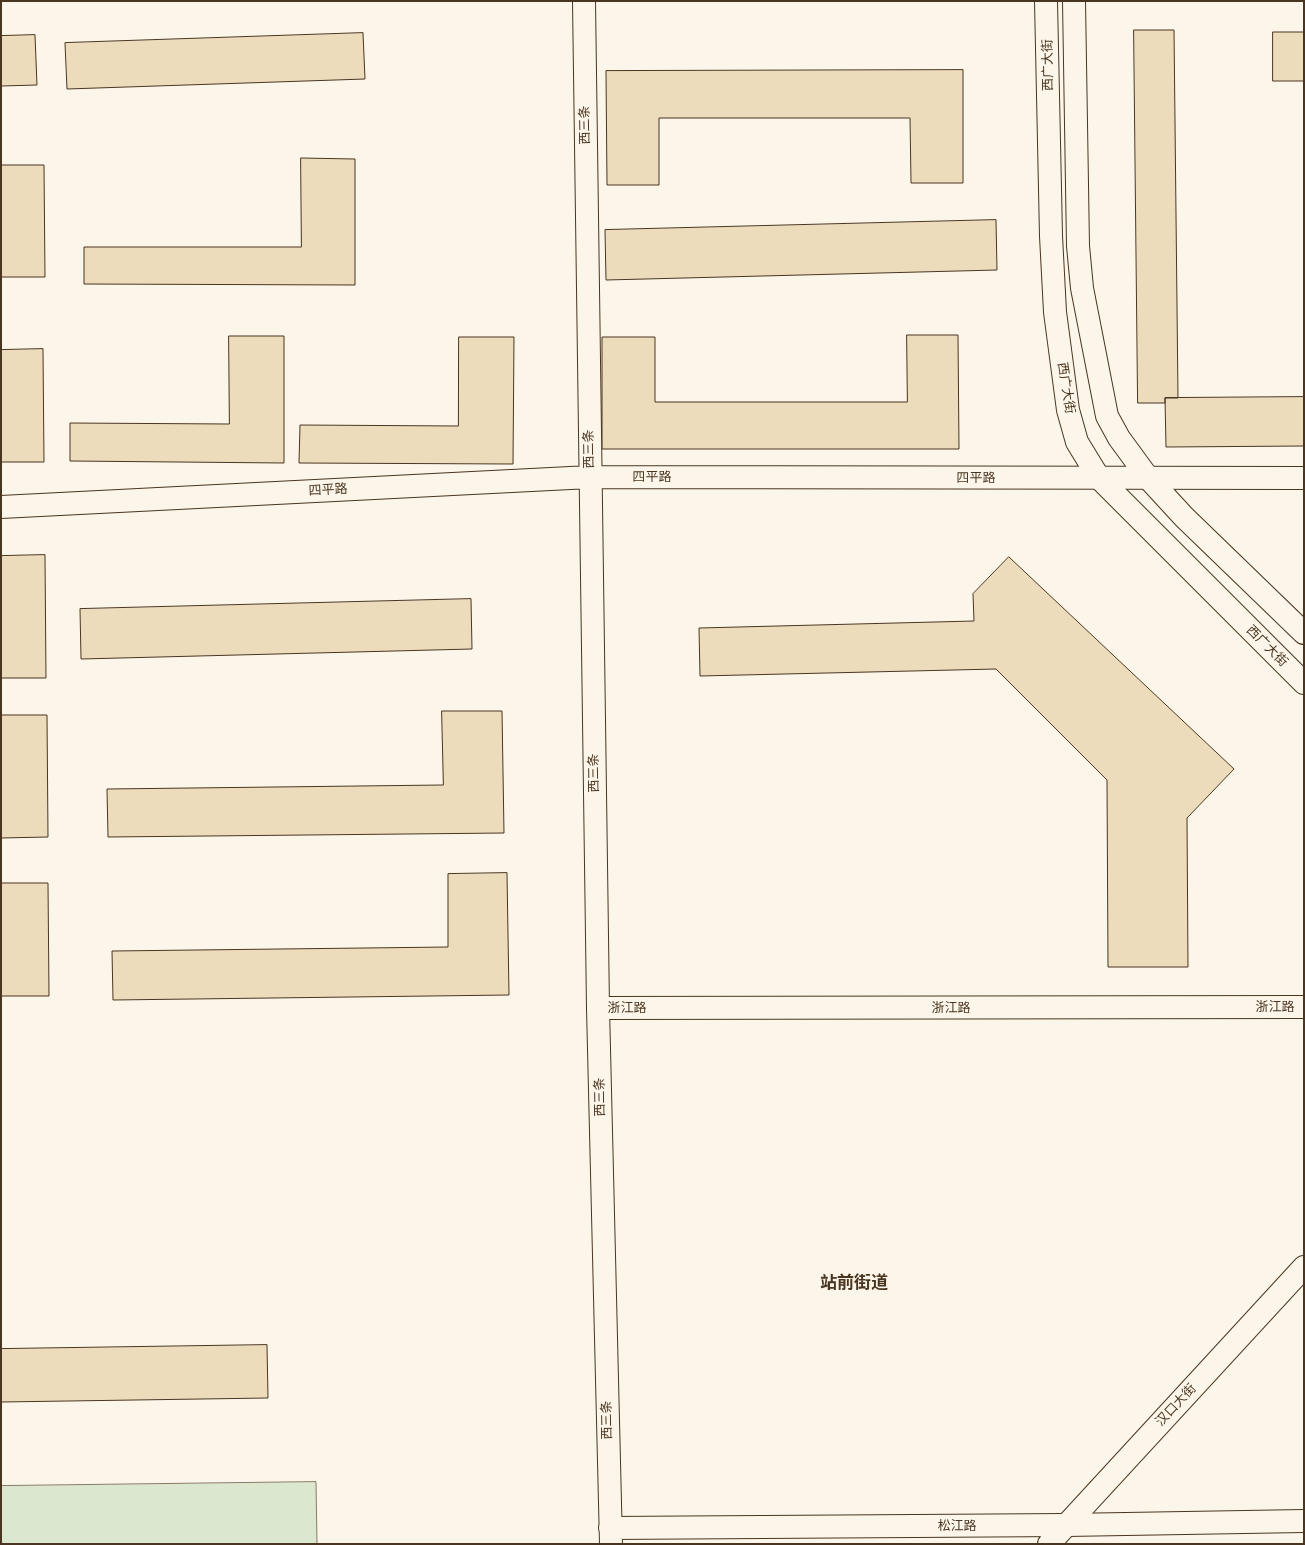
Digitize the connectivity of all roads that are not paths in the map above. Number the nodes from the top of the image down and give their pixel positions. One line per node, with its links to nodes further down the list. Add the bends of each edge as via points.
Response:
1 (584, 1): 4 (street, 西三条)
2 (1046, 1): 5 (street, 西广大街, via 1051,236 1056,312 1068,410 1077,442)
3 (1074, 1): 7 (street, via 1076,197 1082,288 1107,416 1119,438)
4 (590, 477): 5 (street, 四平路); 8 (street, 四平路); 12 (street, 西三条)
5 (1098, 478): 7 (street, 四平路); 10 (street, 西广大街)
6 (1304, 478): 7 (street, 四平路)
7 (1149, 479): 9 (street, via 1184,517)
8 (1, 507)
9 (1304, 633)
10 (1304, 683)
11 (1304, 1007): 12 (street, 浙江路)
12 (598, 1008): 16 (street, 西三条)
13 (1304, 1267): 15 (street, 汉口大街)
14 (1304, 1521): 15 (street, 松江路)
15 (1066, 1525): 16 (street, 松江路); 17 (street, 汉口大街)
16 (610, 1536)
17 (1048, 1544)

